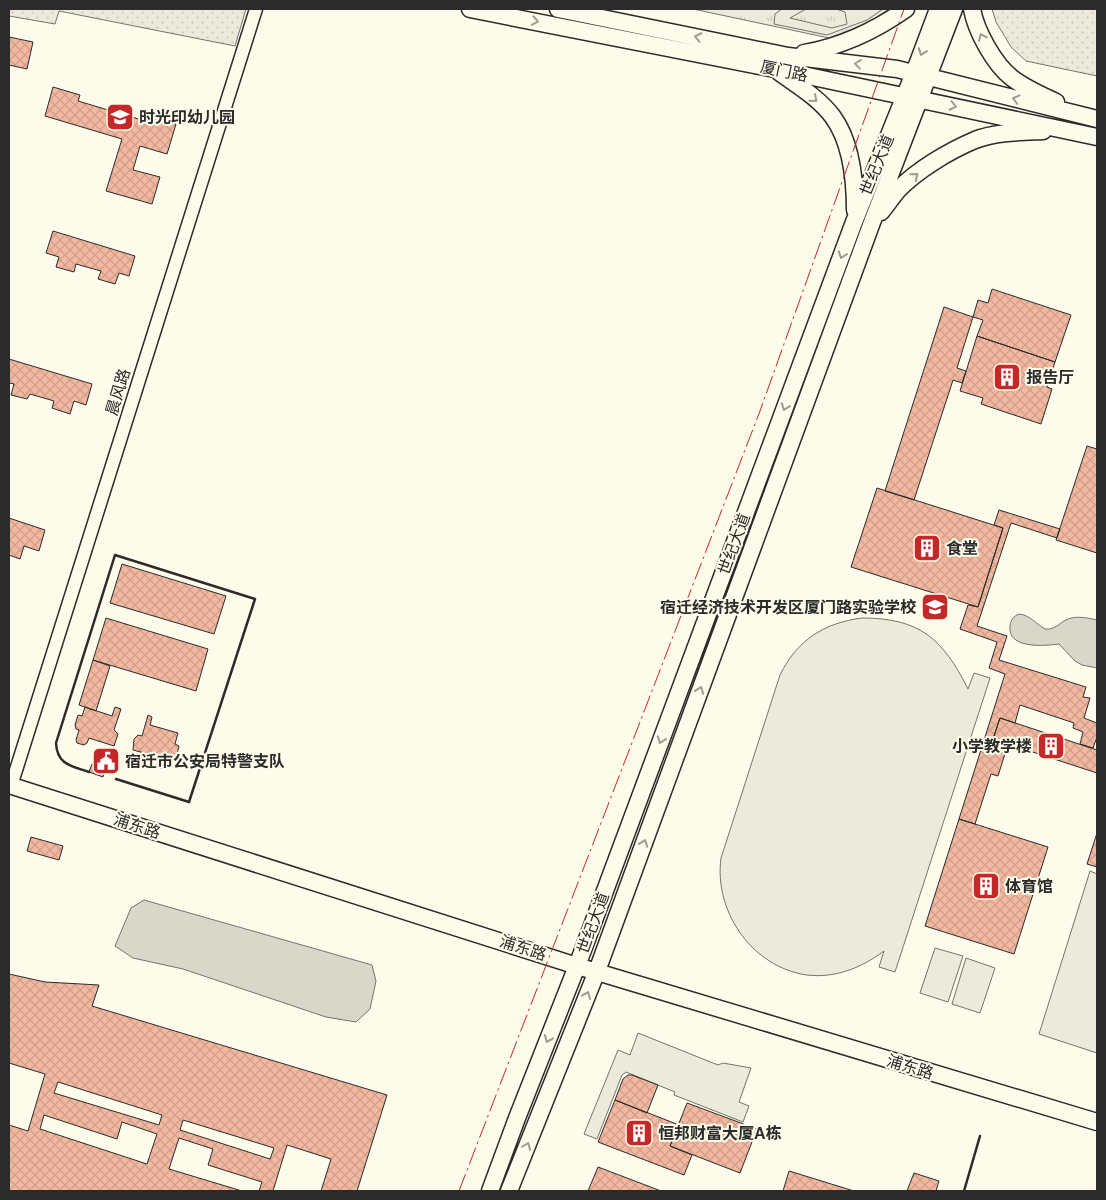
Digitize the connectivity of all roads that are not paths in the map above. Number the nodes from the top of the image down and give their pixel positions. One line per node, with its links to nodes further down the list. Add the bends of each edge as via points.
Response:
1 (256, 9): 17 (street, 晨风路)
2 (470, 9): 9 (street, 厦门路, one-way to 9)
3 (558, 9): 8 (street, 厦门路, one-way to 3)
4 (906, 9): 8 (street, via 865,33 823,50)
5 (938, 9): 10 (street, 世纪大道, one-way to 10)
6 (954, 9): 10 (street, 世纪大道)
7 (972, 9): 12 (street, one-way to 7, via 1038,94 1011,77 986,45)
8 (788, 56): 10 (street, 厦门路, one-way to 8, via 897,69)
9 (775, 69): 11 (street, 厦门路); 15 (street, one-way to 15, via 814,98 832,117 842,135 855,188)
10 (921, 75): 11 (street, 世纪大道); 12 (street, 厦门路, one-way to 10)
11 (912, 98): 13 (street, 厦门路, one-way to 13); 15 (street, 世纪大道); 16 (street, 世纪大道)
12 (1092, 118)
13 (1066, 130): 14 (street, 厦门路); 16 (street, one-way to 13, via 898,190 929,165 976,140 1011,132)
14 (1097, 137)
15 (854, 222): 18 (street, 世纪大道, one-way to 18)
16 (871, 225): 19 (street, 世纪大道, one-way to 16)
17 (10, 785): 18 (street, 浦东路)
18 (577, 966): 19 (street, 浦东路); 21 (street, 世纪大道, one-way to 21)
19 (596, 971): 20 (street, 浦东路); 22 (street, 世纪大道, one-way to 19)
20 (1097, 1122)
21 (490, 1191)
22 (509, 1191)

